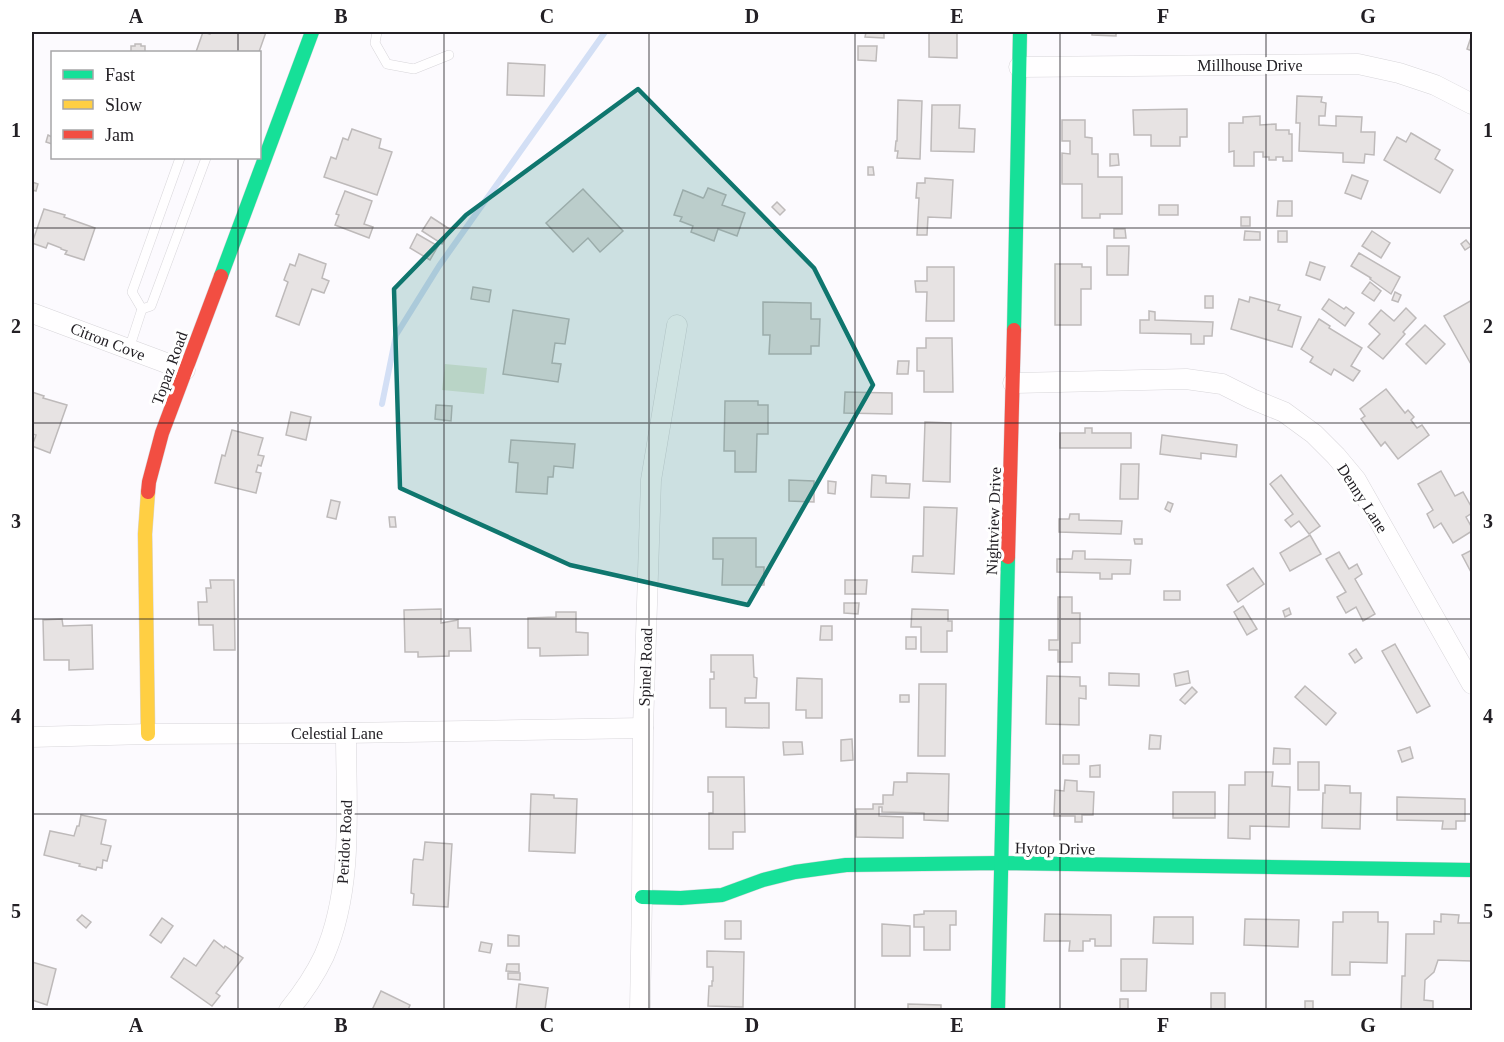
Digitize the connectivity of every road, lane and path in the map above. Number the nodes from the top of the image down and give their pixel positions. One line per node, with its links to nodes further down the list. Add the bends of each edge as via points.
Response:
1 (312, 32): 7 (street, Topaz Road)
2 (377, 32): 4 (lane, via 375,43 387,64 414,69)
3 (1020, 32): 5 (street, Nightview Drive)
4 (449, 55)
5 (1019, 67): 6 (street, Millhouse Drive, via 1358,64 1435,84); 15 (street, Nightview Drive)
6 (1473, 104)
7 (263, 155): 14 (street, Topaz Road)
8 (180, 159): 10 (lane, via 132,292)
9 (206, 159): 10 (lane, via 151,306)
10 (142, 309): 13 (lane)
11 (32, 313): 13 (street, Citron Cove)
12 (677, 325): 17 (street, Spinel Road, via 651,480)
13 (129, 349): 14 (street, Citron Cove)
14 (185, 370): 19 (street, Topaz Road, via 162,433 150,482 145,534)
15 (1013, 383): 16 (street, Denny Lane, via 1186,379 1222,384 1284,412 1314,434 1356,480); 21 (street, Nightview Drive)
16 (1473, 684)
17 (643, 728): 18 (street, Celestial Lane); 23 (street, Spinel Road)
18 (346, 733): 19 (street, Celestial Lane); 24 (street, Peridot Road, via 344,879 336,921 324,957)
19 (148, 734): 20 (street, Celestial Lane)
20 (32, 737)
21 (1000, 863): 22 (street, Hytop Drive); 23 (street, Hytop Drive, via 846,865 763,880 722,895); 26 (street, Nightview Drive)
22 (1473, 870)
23 (642, 897): 25 (street, Spinel Road)
24 (289, 1011)
25 (640, 1011)
26 (998, 1011)

